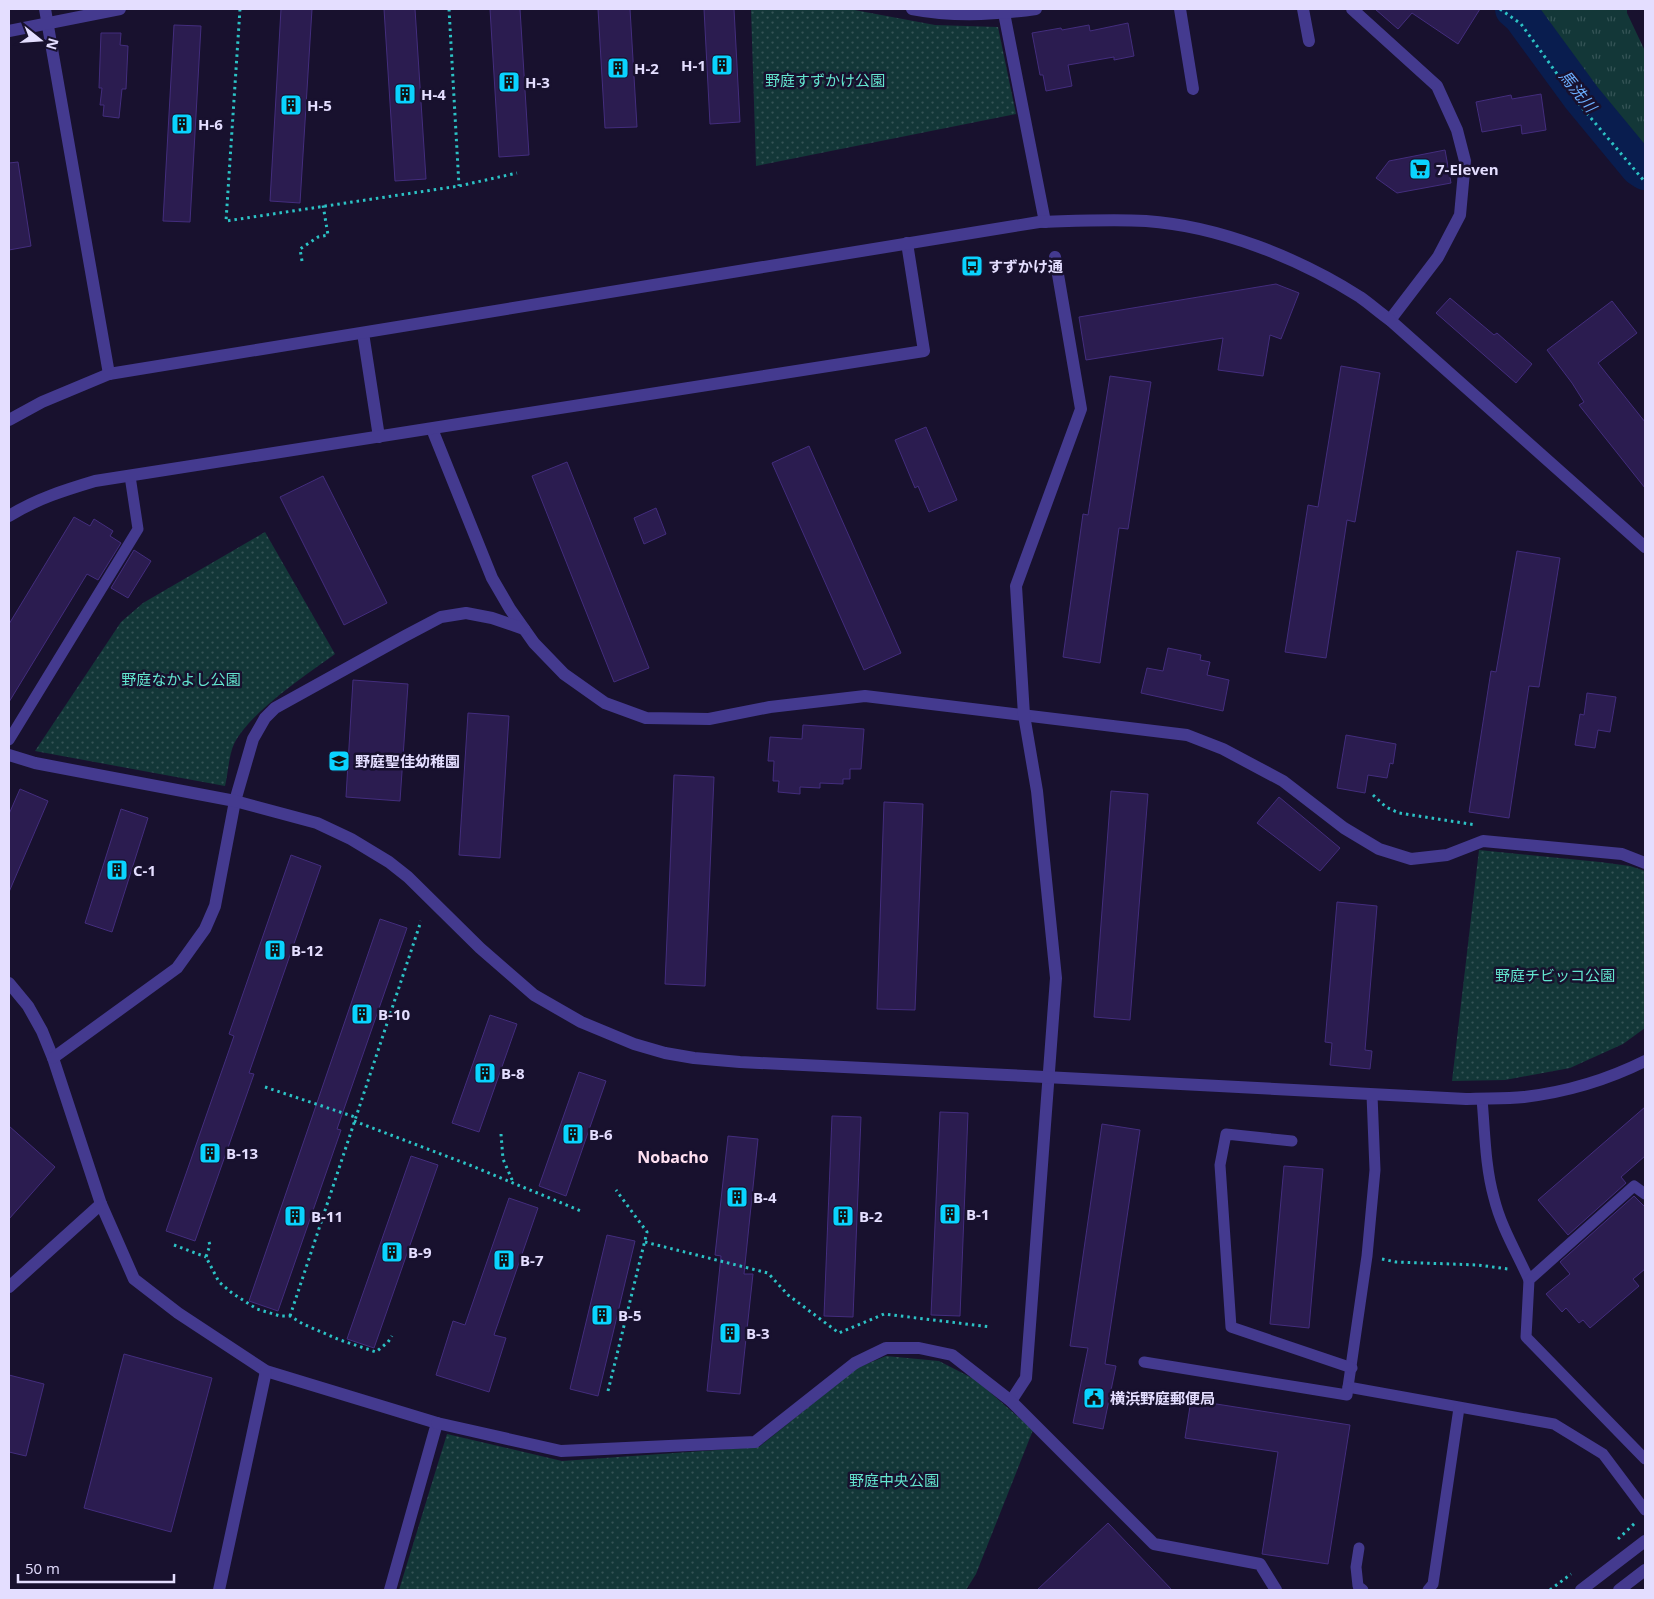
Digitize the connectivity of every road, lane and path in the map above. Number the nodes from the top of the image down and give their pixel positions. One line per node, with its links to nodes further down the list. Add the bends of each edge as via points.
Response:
1 (44, 9): 12 (street)
2 (120, 9): 12 (street)
3 (240, 9): 19 (path, via 226,221)
4 (449, 9): 18 (path)
5 (912, 9): 11 (street, via 938,14)
6 (1036, 9): 11 (street)
7 (1180, 9): 15 (street)
8 (1303, 9): 14 (street)
9 (1352, 9): 24 (street, via 1437,86 1457,130 1465,161 1460,215 1438,257)
10 (1500, 9): 17 (path, via 1521,24 1579,104)
11 (1004, 13): 20 (street)
12 (47, 24): 13 (street); 26 (street)
13 (9, 31)
14 (1309, 41)
15 (1192, 89)
16 (517, 173): 18 (path)
17 (1645, 182)
18 (459, 186): 19 (path)
19 (323, 205): 23 (path, via 328,235 318,237 300,249)
20 (1045, 222): 21 (street); 24 (street, via 1148,221 1205,230 1296,262 1360,298)
21 (908, 243): 25 (street); 28 (street, via 924,351)
22 (1055, 257): 34 (street, via 1081,409 1016,586)
23 (302, 261)
24 (1390, 320): 32 (street)
25 (364, 333): 26 (street); 29 (street)
26 (108, 374): 27 (street, via 56,395)
27 (9, 420)
28 (432, 428): 29 (street); 33 (street, via 492,578)
29 (379, 437): 30 (street)
30 (130, 476): 31 (street, via 95,481 56,492); 35 (lane, via 138,529)
31 (9, 516)
32 (1645, 547)
33 (524, 628): 34 (street, via 564,674 605,703 646,718 709,718 865,696); 38 (street, via 466,613 441,617 275,708 264,718 253,739)
34 (1024, 715): 40 (street, via 1187,735 1223,748 1283,781 1344,828 1379,849 1411,859 1447,855 1484,841 1622,854); 72 (street, via 1037,790 1056,978 1026,1378)
35 (9, 740)
36 (9, 756): 38 (street)
37 (1373, 795): 39 (path, via 1399,813)
38 (235, 801): 43 (street, via 215,906 205,929 177,968); 46 (street, via 316,823 371,850 408,876 480,948 534,994 581,1022 650,1049 694,1058 740,1062)
39 (1483, 826)
40 (1645, 863)
41 (421, 921): 48 (path)
42 (9, 983): 43 (street, via 28,1006)
43 (53, 1058): 54 (street)
44 (1645, 1061): 47 (street, via 1586,1085 1524,1097)
45 (265, 1087): 48 (path)
46 (1372, 1094): 47 (street); 59 (lane, via 1375,1170)
47 (1482, 1099): 61 (lane, via 1488,1174 1494,1200)
48 (354, 1119): 51 (path); 64 (path)
49 (501, 1134): 51 (path, via 503,1159)
50 (1292, 1141): 68 (lane, via 1226,1134 1220,1165 1231,1327)
51 (514, 1183): 55 (path)
52 (616, 1190): 57 (path, via 647,1232)
53 (1645, 1194): 62 (lane, via 1634,1186)
54 (101, 1204): 63 (street); 69 (street, via 134,1279 178,1313)
55 (581, 1211)
56 (209, 1242): 60 (path)
57 (644, 1242): 65 (path, via 768,1273 788,1295 839,1333 884,1314); 71 (path)
58 (174, 1245): 60 (path)
59 (1367, 1256): 61 (path, via 1396,1262); 68 (lane)
60 (206, 1257): 64 (path, via 219,1282 232,1293 257,1309)
61 (1524, 1268): 62 (lane)
62 (1529, 1280): 75 (lane, via 1526,1338)
63 (9, 1287)
64 (290, 1316): 66 (path, via 340,1340 376,1352)
65 (991, 1327)
66 (392, 1336)
67 (1144, 1362): 70 (lane, via 1347,1395)
68 (1352, 1368): 70 (lane)
69 (266, 1371): 74 (street); 83 (street)
70 (1348, 1387): 73 (lane)
71 (608, 1391)
72 (1010, 1401): 74 (street, via 952,1356 919,1348 886,1348 854,1363 755,1442 561,1451); 85 (street, via 1154,1544 1260,1564)
73 (1459, 1408): 76 (lane, via 1554,1424 1604,1454); 87 (lane, via 1433,1584)
74 (437, 1423): 84 (street)
75 (1645, 1459)
76 (1645, 1510)
77 (1639, 1520): 79 (path)
78 (1645, 1541): 89 (street)
79 (1612, 1543)
80 (1359, 1548): 86 (lane, via 1356,1567 1358,1586)
81 (1645, 1570): 90 (street)
82 (1573, 1573): 88 (path)
83 (219, 1590)
84 (390, 1590)
85 (1276, 1590)
86 (1363, 1590)
87 (1428, 1590)
88 (1550, 1590)
89 (1581, 1590)
90 (1620, 1590)

